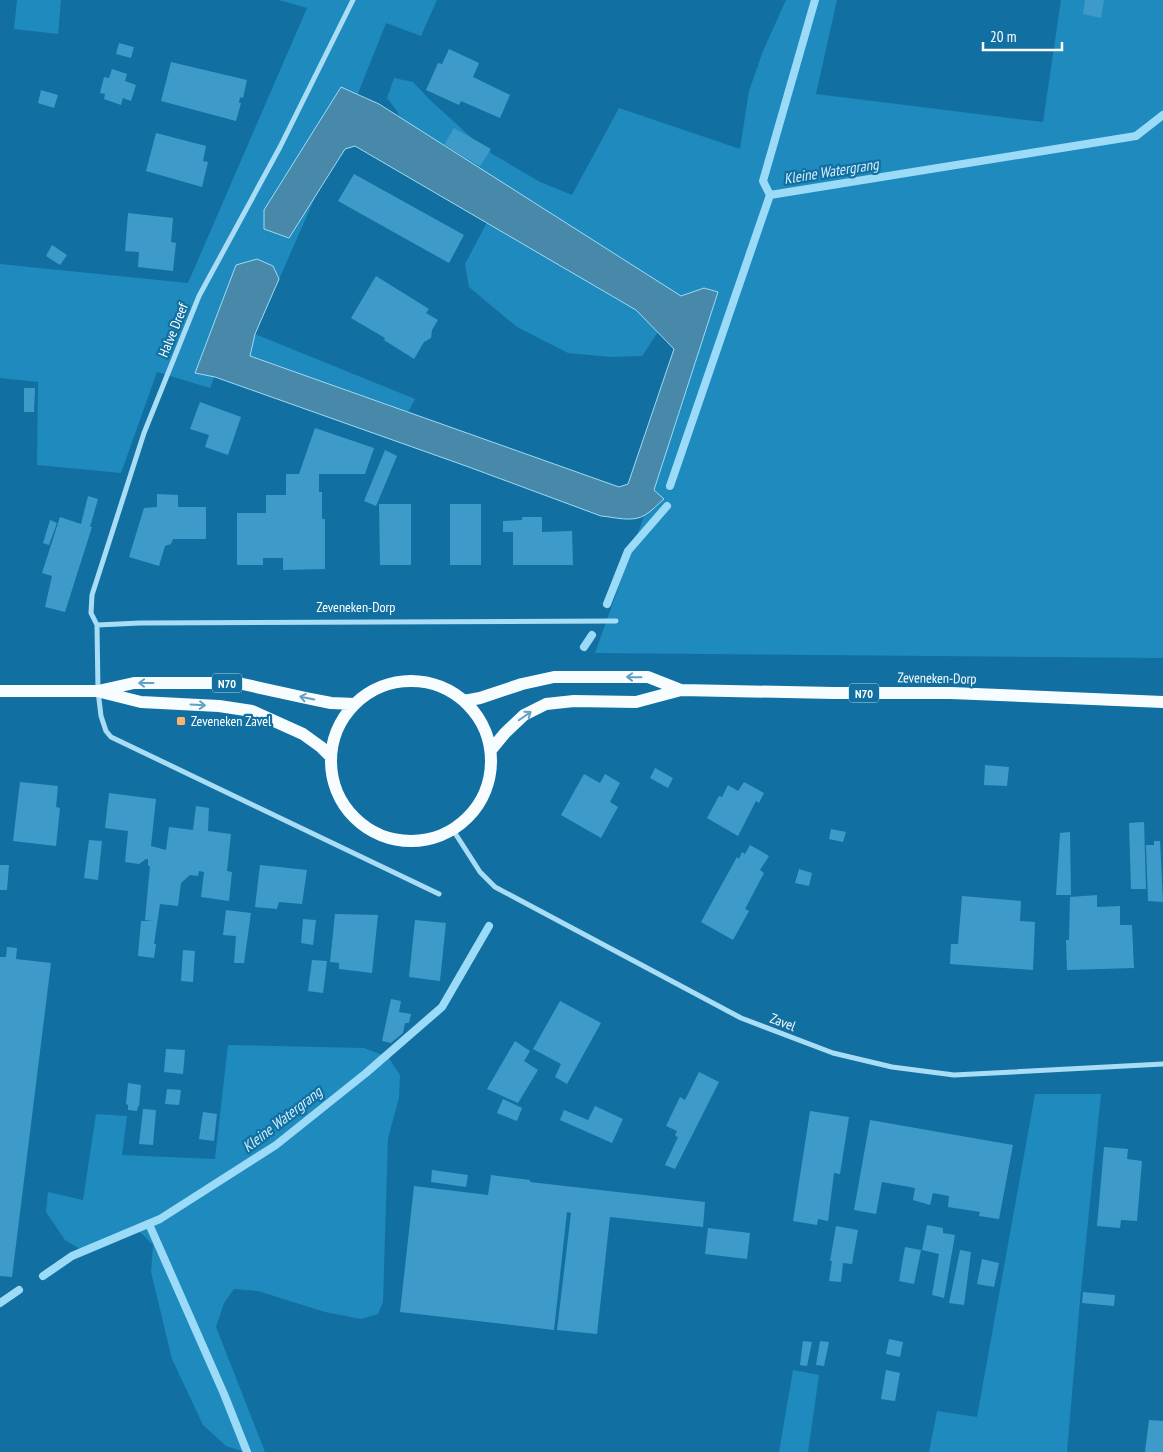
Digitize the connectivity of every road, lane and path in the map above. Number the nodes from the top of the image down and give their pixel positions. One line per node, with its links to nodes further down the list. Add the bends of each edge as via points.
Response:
1 (353, 0): 3 (street, Halve Dreef, via 280,147 199,296 144,432 92,595 91,613)
2 (616, 621): 3 (street, Zeveneken-Dorp)
3 (96, 625): 6 (street, Halve Dreef)
4 (681, 690): 7 (main road, Zeveneken-Dorp / N70, one-way to 7, via 648,678 554,677); 8 (main road, Zeveneken-Dorp / N70, via 951,693); 10 (main road, Zeveneken-Dorp / N70, one-way to 4, via 524,715 546,704 636,702)
5 (0, 691): 6 (main road, N70)
6 (98, 692): 9 (main road, N70, one-way to 6, via 330,703 238,683 134,683); 11 (main road, N70, one-way to 11, via 141,702 252,711 303,734 321,746); 13 (street, via 101,716 111,737)
7 (464, 701): 9 (main road, via 429,683 409,681 389,684); 10 (main road, via 477,715 486,732)
8 (1163, 702)
9 (355, 704): 11 (main road, via 334,738)
10 (490, 750): 12 (main road, via 487,787 467,818)
11 (331, 758): 12 (main road, via 333,779 340,799 370,830 390,838 412,841 433,838)
12 (452, 830): 14 (street, Zavel, via 480,872 495,887 741,1018 833,1053 892,1067 954,1075)
13 (439, 894)
14 (1163, 1064)

